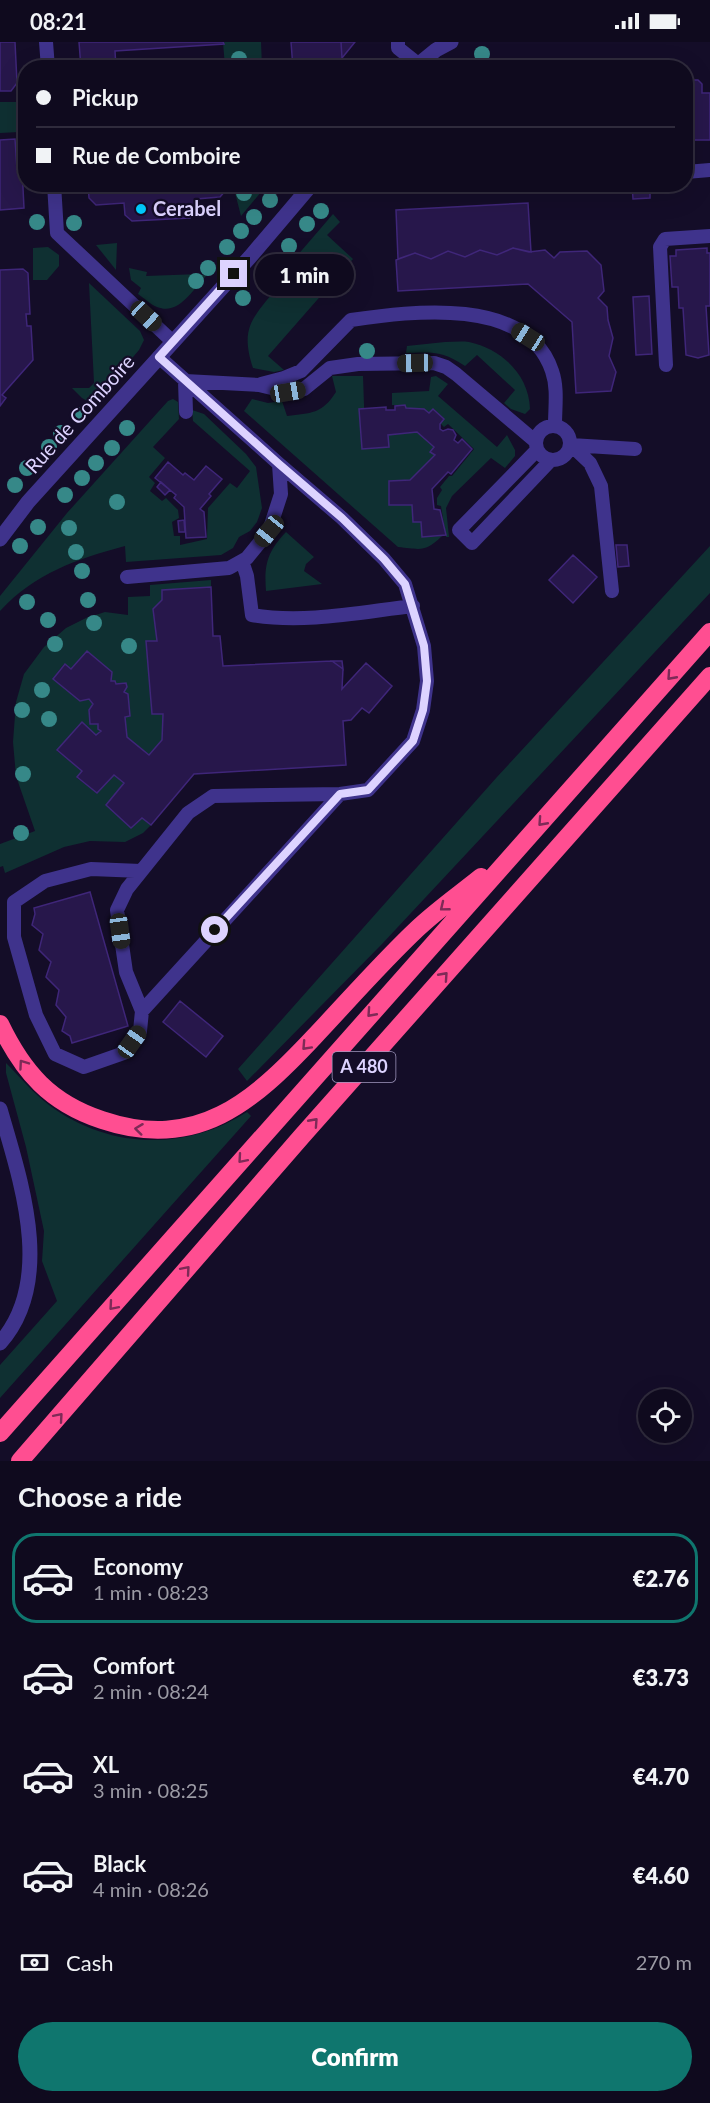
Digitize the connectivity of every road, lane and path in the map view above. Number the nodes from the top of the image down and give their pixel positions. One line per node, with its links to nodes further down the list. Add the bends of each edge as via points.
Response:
1 (46, 42): 5 (lane)
2 (398, 42): 6 (lane, via 398,48)
3 (451, 42): 4 (street)
4 (436, 46): 7 (street)
5 (47, 60)
6 (410, 60)
7 (422, 60)
8 (710, 171): 9 (lane)
9 (693, 172)
10 (54, 192): 13 (lane, via 57,232)
11 (305, 192): 13 (street, Rue de Comboire)
12 (710, 236): 15 (lane, via 665,239 660,247)
13 (173, 342): 14 (street, Rue de Comboire)
14 (159, 357): 16 (lane); 25 (street, Rue de Comboire)
15 (666, 365)
16 (185, 381): 17 (lane); 18 (lane); 24 (lane)
17 (259, 385): 19 (lane, via 301,371 351,320 430,313 472,314 507,323 543,352 556,386); 20 (lane, via 288,392 304,389 330,368 434,363 456,374)
18 (186, 412)
19 (555, 425): 20 (lane, via 539,432); 21 (lane, via 564,428)
20 (536, 445): 23 (lane, via 543,457); 23 (lane, via 459,531 472,543)
21 (571, 445): 22 (lane); 23 (lane, via 560,459); 30 (lane, via 590,463 601,486)
22 (635, 449)
23 (551, 460)
24 (279, 464): 28 (lane, via 282,494 269,531); 31 (lane, via 384,559 405,584)
25 (28, 502): 26 (street); 27 (street, Rue de Comboire)
26 (0, 529)
27 (0, 539)
28 (242, 561): 29 (lane, via 229,568); 31 (lane, via 252,615 276,619)
29 (127, 577)
30 (612, 591)
31 (413, 606): 34 (lane, via 424,646 427,681 413,741 368,790)
32 (710, 632): 35 (highway, A 480, one-way to 35)
33 (710, 675): 42 (highway, A 480, one-way to 33)
34 (340, 794): 36 (lane, via 213,796 188,813); 37 (lane)
35 (522, 844): 38 (highway, one-way to 38, via 418,928 281,1072 238,1107 211,1120 187,1127 142,1130 73,1109 27,1071); 41 (highway, A 480, one-way to 41)
36 (141, 871): 37 (lane, via 117,910 126,972); 37 (lane, via 91,869 45,881 14,902 14,937 36,1015 55,1054 84,1067 124,1053 140,1031)
37 (142, 1011)
38 (0, 1024)
39 (0, 1109): 40 (street, via 27,1213 30,1263 15,1323)
40 (0, 1343)
41 (0, 1433)
42 (20, 1461)

